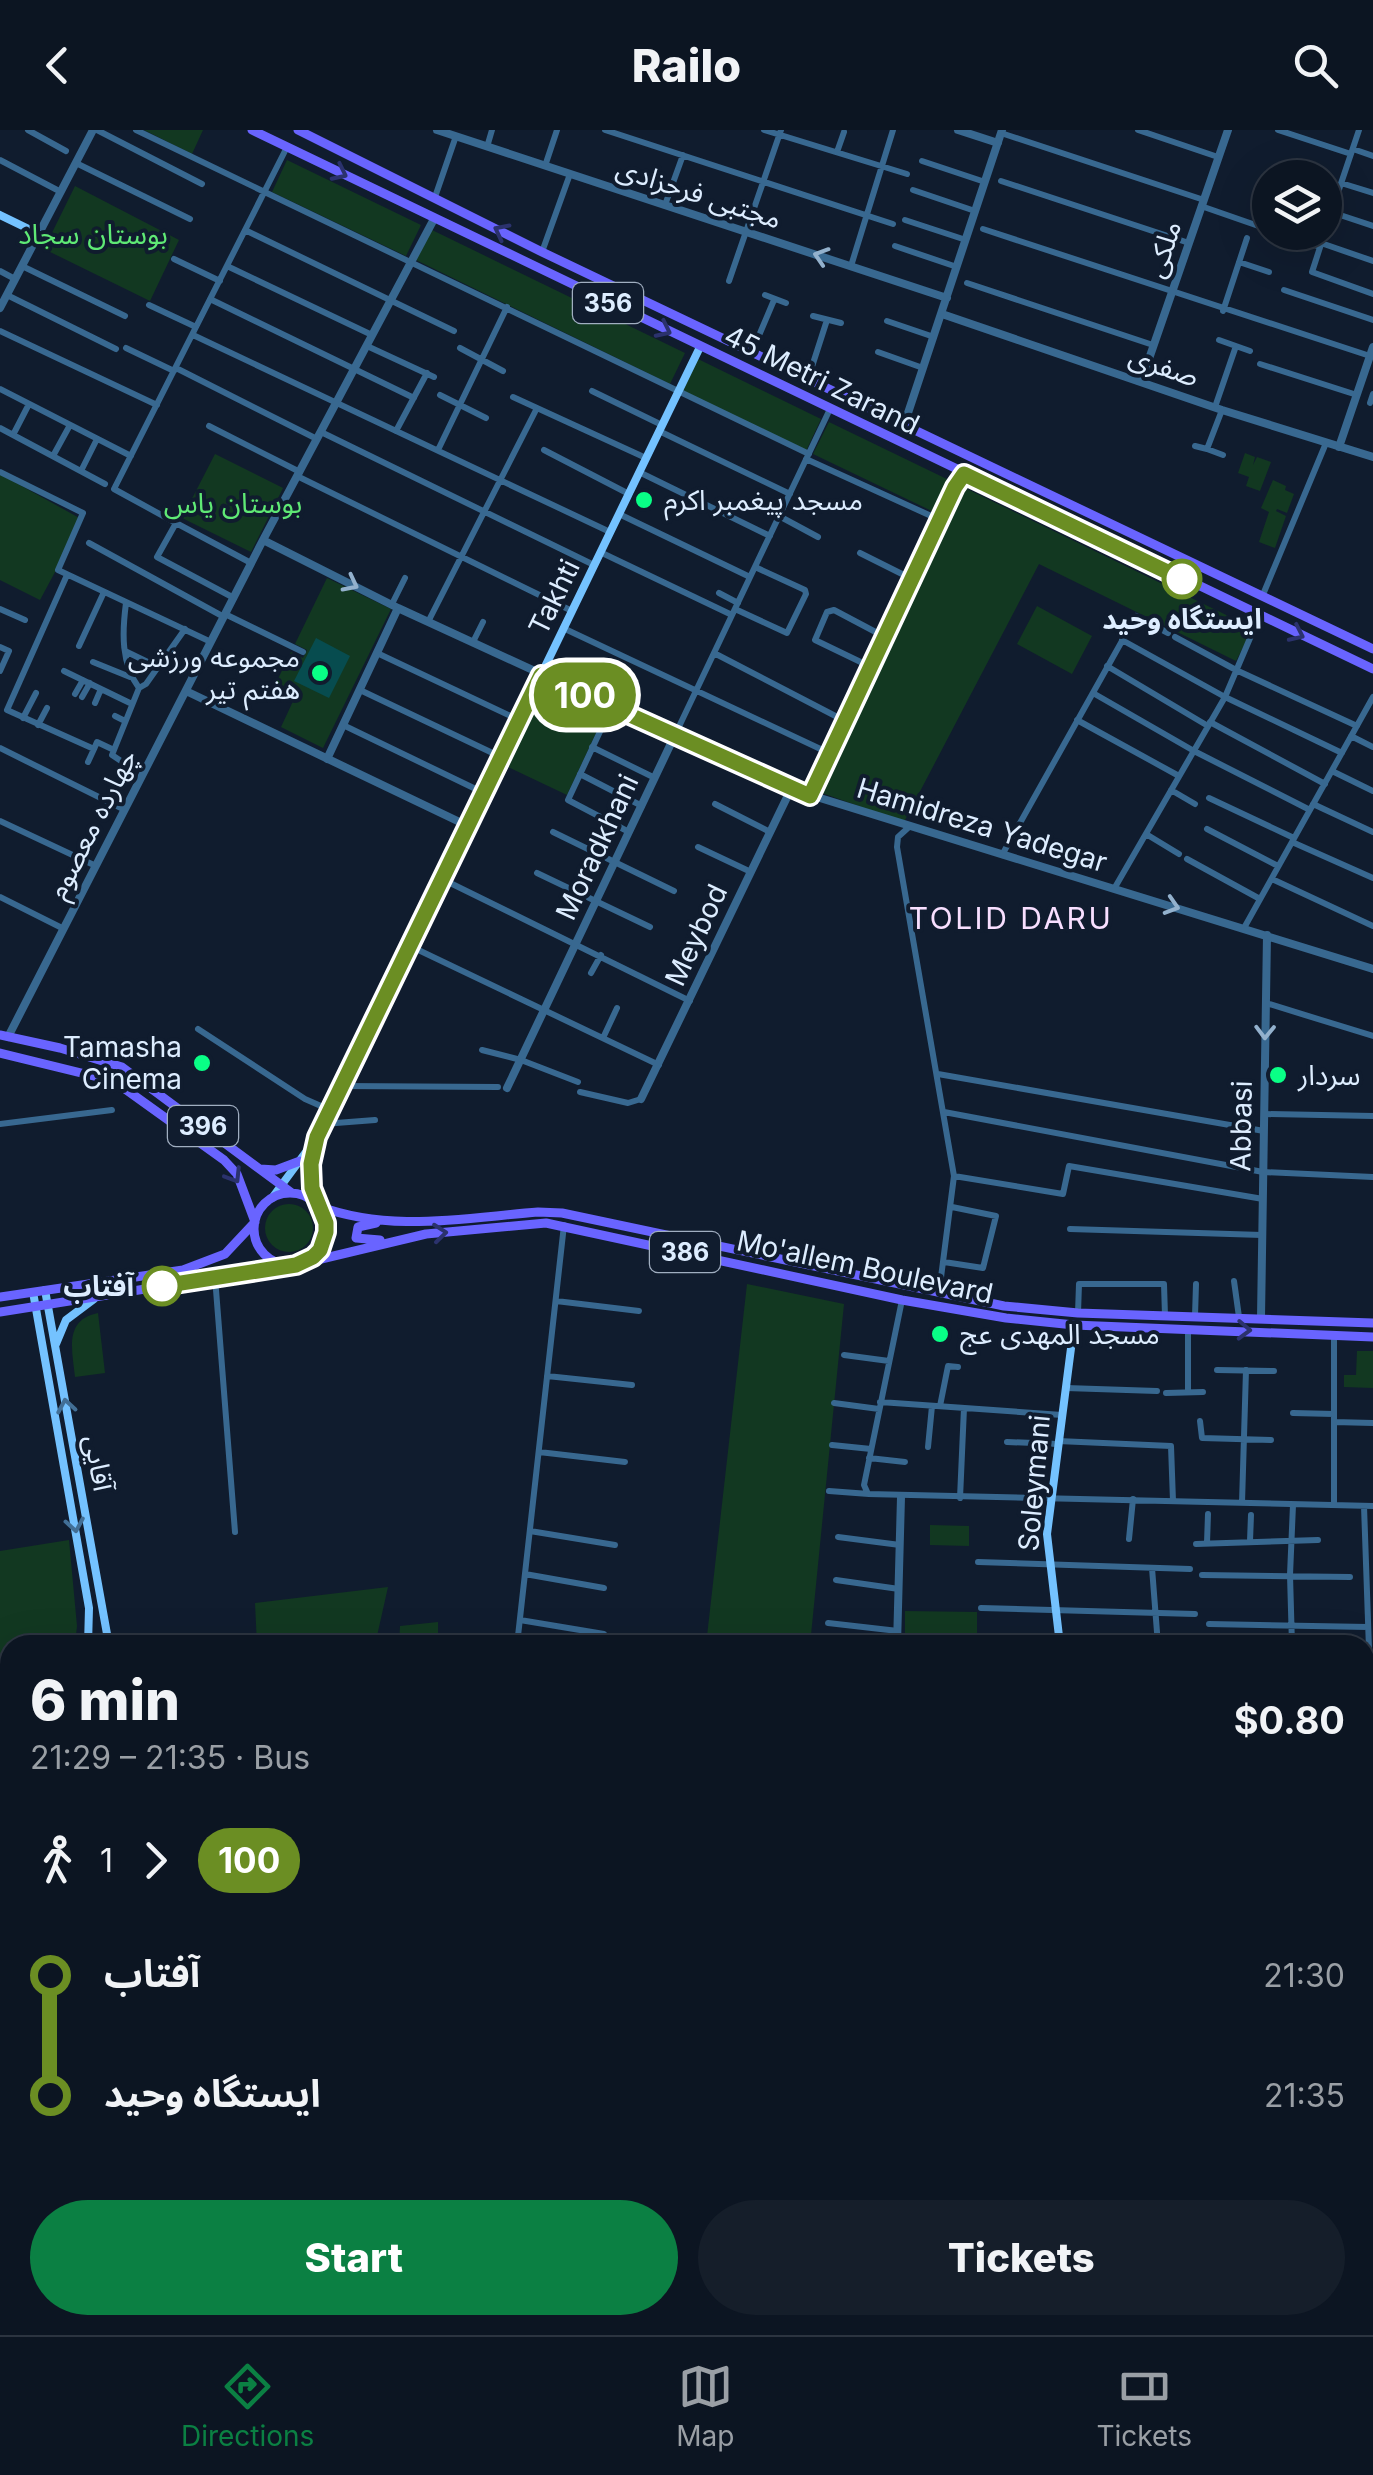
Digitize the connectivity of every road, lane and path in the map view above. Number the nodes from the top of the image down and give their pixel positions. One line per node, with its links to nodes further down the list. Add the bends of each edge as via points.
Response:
1 (28, 130): 27 (street)
2 (95, 130): 35 (street); 44 (street)
3 (136, 130): 47 (street)
4 (252, 130): 26 (main road, 45 Metri Zarand / 356)
5 (298, 130): 21 (main road, 45 Metri Zarand / 356)
6 (437, 130): 22 (street, مجتبی فرحزادی)
7 (492, 130): 25 (street)
8 (558, 130): 36 (street)
9 (605, 130): 30 (street)
10 (764, 130): 18 (street)
11 (812, 130): 23 (street)
12 (893, 130): 37 (street)
13 (958, 130): 24 (street)
14 (1138, 130): 32 (street)
15 (1228, 130): 32 (street, ملکی)
16 (1278, 130): 28 (street)
17 (1360, 130): 28 (street)
18 (781, 132): 23 (street); 40 (street)
19 (844, 132): 29 (street)
20 (1002, 132): 24 (street); 50 (street)
21 (312, 133): 49 (main road, 45 Metri Zarand / 356)
22 (456, 136): 25 (street, مجتبی فرحزادی); 49 (street)
23 (807, 143): 29 (street)
24 (998, 143): 42 (street)
25 (487, 146): 36 (street, مجتبی فرحزادی)
26 (288, 147): 47 (street); 56 (main road, 45 Metri Zarand / 356, one-way to 56)
27 (66, 151)
28 (1352, 151): 31 (street); 43 (street)
29 (837, 152): 37 (street)
30 (683, 156): 40 (street); 51 (street)
31 (1373, 156)
32 (1218, 158): 50 (street, ملکی)
33 (0, 160): 46 (street)
34 (922, 162): 42 (street)
35 (76, 163): 46 (street); 57 (street)
36 (546, 166): 38 (street, مجتبی فرحزادی)
37 (882, 166): 39 (street); 55 (street)
38 (570, 174): 51 (street, مجتبی فرحزادی); 72 (street)
39 (907, 174)
40 (763, 180): 55 (street); 64 (street)
41 (1000, 181): 68 (street)
42 (985, 182): 52 (street)
43 (1342, 183): 48 (street)
44 (202, 184)
45 (913, 190): 52 (street)
46 (61, 192): 65 (street)
47 (265, 192): 63 (street); 74 (street)
48 (1373, 193)
49 (435, 197): 72 (main road, 45 Metri Zarand / 356, one-way to 49)
50 (1202, 203): 59 (street); 68 (street, ملکی)
51 (665, 205): 64 (street, مجتبی فرحزادی)
52 (976, 211): 67 (street)
53 (0, 215): 65 (main road)
54 (1342, 215): 61 (street)
55 (866, 216): 60 (street); 79 (street)
56 (434, 219): 74 (street, چهارده معصوم); 117 (main road, 45 Metri Zarand / 356, one-way to 117)
57 (190, 220)
58 (905, 220): 67 (street)
59 (1252, 223)
60 (893, 224)
61 (1373, 226)
62 (983, 229): 89 (street)
63 (246, 230): 78 (street); 94 (street)
64 (745, 232): 79 (street, مجتبی فرحزادی, one-way to 64); 85 (street)
65 (39, 234): 77 (street)
66 (1246, 238): 76 (street)
67 (966, 240): 80 (street)
68 (1189, 243): 89 (street, ملکی)
69 (895, 246): 80 (street)
70 (1319, 250): 90 (street, via 1312,272)
71 (1339, 250): 75 (street)
72 (542, 252): 122 (main road, 45 Metri Zarand / 356)
73 (174, 259): 84 (street)
74 (412, 260): 94 (street, چهارده معصوم); 98 (street)
75 (1373, 261)
76 (1239, 262): 82 (street); 100 (street)
77 (22, 266): 83 (street); 102 (street)
78 (227, 266): 84 (street); 111 (street)
79 (850, 266): 92 (street, مجتبی فرحزادی)
80 (957, 267): 92 (street)
81 (0, 271): 83 (street)
82 (1268, 272)
83 (16, 279): 91 (street)
84 (220, 281): 93 (street)
85 (729, 281)
86 (967, 283): 115 (street)
87 (1284, 290): 105 (street)
88 (765, 294): 95 (street)
89 (1171, 294): 100 (street); 115 (street, ملکی)
90 (1373, 294)
91 (7, 295): 99 (street); 120 (street)
92 (947, 298): 101 (street)
93 (210, 299): 109 (street); 127 (street)
94 (391, 300): 110 (street); 111 (street, چهارده معصوم)
95 (774, 300): 96 (street); 122 (street)
96 (786, 303)
97 (149, 304): 109 (street)
98 (507, 307): 125 (street); 135 (street)
99 (0, 308)
100 (1223, 310): 124 (street)
101 (942, 314): 112 (street); 132 (street, صفری)
102 (125, 316)
103 (812, 316): 104 (street)
104 (827, 320): 107 (street); 131 (street)
105 (1373, 320)
106 (887, 321): 112 (street)
107 (841, 323)
108 (0, 330): 145 (street)
109 (194, 331): 129 (street); 141 (street)
110 (454, 331)
111 (372, 335): 114 (street, چهارده معصوم)
112 (934, 337): 128 (street)
113 (1219, 340): 116 (street)
114 (366, 346): 127 (street, چهارده معصوم); 140 (street, via 430,375)
115 (1153, 346): 132 (street, ملکی)
116 (1236, 346): 121 (street); 149 (street)
117 (700, 347): 135 (main road, Takhti); 148 (main road, 45 Metri Zarand / 356)
118 (126, 348): 129 (street)
119 (460, 348): 125 (street)
120 (116, 349)
121 (1250, 350)
122 (752, 352): 131 (main road, 45 Metri Zarand / 356)
123 (878, 352): 128 (street)
124 (1371, 352): 138 (street)
125 (482, 359): 130 (street); 146 (street)
126 (1260, 364): 138 (street)
127 (354, 368): 140 (street); 141 (street, چهارده معصوم)
128 (924, 368): 154 (street)
129 (175, 369): 145 (street); 159 (street)
130 (503, 371)
131 (808, 379): 144 (main road, 45 Metri Zarand / 356)
132 (1140, 382): 149 (street, صفری)
133 (0, 389): 143 (street)
134 (592, 391): 156 (street)
135 (678, 391): 156 (main road, Takhti); 172 (street)
136 (1373, 394): 142 (street)
137 (440, 395): 146 (street)
138 (1356, 395): 164 (street)
139 (513, 397): 147 (street)
140 (414, 398): 157 (street)
141 (336, 402): 157 (street); 159 (street, چهارده معصوم)
142 (1370, 403)
143 (29, 404): 152 (street); 158 (street)
144 (862, 404): 151 (main road, via 866,416); 154 (main road, 45 Metri Zarand / 356)
145 (156, 405): 171 (street)
146 (460, 405): 150 (street); 166 (street)
147 (537, 408): 174 (street); 181 (street)
148 (830, 409): 151 (main road, 45 Metri Zarand / 356); 172 (street, Moradkhani)
149 (1219, 409): 162 (street, صفری); 165 (street)
150 (486, 418)
151 (854, 421): 161 (main road, 45 Metri Zarand / 356)
152 (70, 425): 160 (street); 170 (street)
153 (209, 426): 179 (street)
154 (904, 426): 161 (main road); 168 (main road, 45 Metri Zarand / 356)
155 (0, 428): 158 (street)
156 (661, 428): 174 (main road, Takhti); 184 (street)
157 (396, 431): 166 (street)
158 (13, 435): 170 (street)
159 (319, 435): 179 (street, چهارده معصوم); 185 (street)
160 (98, 439): 171 (street); 176 (street)
161 (899, 442): 175 (main road, 45 Metri Zarand / 356)
162 (1326, 443): 164 (street, صفری); 208 (street)
163 (1195, 446): 165 (street)
164 (1339, 446): 173 (street, صفری)
165 (1206, 449): 169 (street)
166 (438, 450): 181 (street)
167 (544, 450): 183 (street)
168 (958, 451): 175 (main road, via 943,450); 208 (main road, 45 Metri Zarand / 356)
169 (1223, 455)
170 (53, 456): 176 (street)
171 (131, 456): 189 (street, via 114,489)
172 (807, 457): 184 (street, Moradkhani); 188 (street)
173 (1373, 457)
174 (646, 458): 178 (main road, Takhti)
175 (945, 465): 180 (main road, 45 Metri Zarand / 356)
176 (81, 471): 182 (street)
177 (0, 472): 201 (street, via 83,513 58,570)
178 (639, 472): 183 (main road, Takhti); 191 (street)
179 (298, 474): 193 (street, چهارده معصوم); 197 (street)
180 (964, 474): 188 (street); 215 (main road, 45 Metri Zarand / 356)
181 (500, 480): 185 (street); 190 (street)
182 (105, 484)
183 (629, 494): 186 (main road, Takhti)
184 (790, 494): 187 (street, Moradkhani)
185 (484, 512): 197 (street); 199 (street)
186 (619, 514): 190 (main road, Takhti); 202 (street)
187 (779, 516): 191 (street, Moradkhani); 192 (street)
188 (940, 520): 204 (street)
189 (176, 523): 198 (street); 207 (street, via 158,556)
190 (610, 532): 195 (main road, Takhti)
191 (770, 536): 200 (street, Moradkhani)
192 (818, 537)
193 (264, 540): 198 (street, چهارده معصوم); 210 (street, Hamidreza Yadegar, one-way to 210)
194 (89, 544): 214 (street)
195 (600, 552): 199 (main road, Takhti); 212 (street)
196 (860, 553): 204 (street)
197 (460, 558): 213 (street); 217 (street)
198 (252, 563): 207 (street, چهارده معصوم)
199 (594, 565): 213 (main road, Takhti)
200 (755, 567): 202 (street, Moradkhani); 212 (street, via 807,592 788,633)
201 (67, 575): 205 (street); 257 (street)
202 (750, 577): 212 (street, Moradkhani)
203 (405, 578): 210 (street)
204 (912, 579): 221 (street)
205 (104, 592): 209 (street); 225 (street)
206 (719, 593): 212 (street)
207 (234, 598): 214 (street, چهارده معصوم)
208 (1262, 598): 227 (main road, 45 Metri Zarand / 356)
209 (126, 603): 220 (street); 228 (street)
210 (395, 606): 217 (street, Hamidreza Yadegar); 230 (street)
211 (0, 609): 216 (street)
212 (735, 609): 231 (street, Moradkhani)
213 (572, 611): 219 (main road, Takhti)
214 (225, 616): 223 (street, چهارده معصوم); 229 (street)
215 (1259, 617): 236 (main road, 45 Metri Zarand / 356, one-way to 236); 239 (street)
216 (25, 620)
217 (428, 622): 224 (street, Hamidreza Yadegar)
218 (483, 622): 224 (street)
219 (564, 628): 240 (main road, Takhti); 245 (street)
220 (184, 629): 223 (street); 235 (street)
221 (885, 637): 234 (street); 234 (street, via 830,610 815,640)
222 (1122, 640): 233 (street); 239 (street, via 1136,616); 251 (street)
223 (211, 642): 247 (street, چهارده معصوم)
224 (473, 642): 240 (street, Hamidreza Yadegar)
225 (79, 646)
226 (0, 647): 237 (street, via 10,651)
227 (1373, 649)
228 (124, 650): 235 (street); 241 (street)
229 (303, 652)
230 (377, 652): 246 (street); 260 (street)
231 (714, 653): 245 (street, Moradkhani); 261 (street)
232 (92, 662): 241 (street)
233 (1107, 666): 248 (street); 264 (street)
234 (871, 667): 261 (street)
235 (158, 668): 244 (street)
236 (1373, 669)
237 (0, 670)
238 (64, 670): 242 (street)
239 (1236, 670): 251 (street); 267 (street)
240 (541, 675): 255 (street, Hamidreza Yadegar); 260 (main road, Takhti)
241 (131, 677): 244 (street)
242 (86, 681): 243 (street); 250 (street)
243 (101, 688): 253 (street); 254 (street)
244 (138, 688): 254 (street)
245 (697, 689): 268 (street, Moradkhani); 276 (street)
246 (360, 690): 266 (street); 278 (street)
247 (186, 692): 279 (street); 297 (street, چهارده معصوم)
248 (1093, 692): 262 (street); 275 (street)
249 (36, 693): 259 (street)
250 (79, 695)
251 (1225, 697): 264 (street); 277 (street)
252 (1373, 697): 267 (street)
253 (95, 703)
254 (132, 704): 263 (street)
255 (612, 706): 268 (street, Hamidreza Yadegar); 272 (street)
256 (47, 708): 265 (street)
257 (4, 711): 259 (street)
258 (115, 716): 263 (street)
259 (23, 718): 265 (street)
260 (519, 720): 278 (main road, Takhti)
261 (846, 720): 276 (street)
262 (1078, 720): 284 (street); 309 (street)
263 (125, 722): 274 (street)
264 (1209, 724): 275 (street); 286 (street)
265 (38, 726): 273 (street)
266 (343, 726): 279 (street); 290 (street)
267 (1357, 726): 269 (street)
268 (675, 735): 285 (street, Moradkhani); 287 (street, Hamidreza Yadegar)
269 (1351, 736): 270 (street); 277 (street)
270 (1373, 747)
271 (0, 748): 297 (street)
272 (592, 748): 283 (street); 285 (street)
273 (94, 749): 274 (street, via 97,742); 280 (street)
274 (114, 750): 281 (street, via 112,756)
275 (1194, 751): 284 (street); 296 (street)
276 (830, 753): 291 (street)
277 (1342, 753): 282 (street)
278 (501, 757): 290 (main road, Takhti)
279 (327, 759): 299 (street)
280 (88, 762)
281 (127, 765)
282 (1332, 771): 286 (street); 289 (street)
283 (580, 774): 295 (street); 303 (street, via 568,800)
284 (1179, 776): 288 (street)
285 (655, 778): 295 (street, Moradkhani)
286 (1325, 784): 296 (street)
287 (790, 789): 291 (street, Hamidreza Yadegar); 304 (street, Meybod)
288 (1171, 790): 294 (street); 306 (street)
289 (1373, 791)
290 (484, 792): 299 (main road, Takhti)
291 (810, 796): 300 (street, Hamidreza Yadegar)
292 (1208, 798): 307 (street)
293 (715, 804): 304 (street)
294 (1195, 804)
295 (642, 806): 303 (street, Moradkhani)
296 (1312, 807): 305 (street); 307 (street)
297 (124, 810): 311 (street, چهارده معصوم)
298 (0, 821): 311 (street)
299 (468, 826): 317 (main road, Takhti)
300 (909, 827): 309 (street, Hamidreza Yadegar); 345 (street, via 897,847)
301 (1207, 829): 312 (street)
302 (553, 832): 310 (street)
303 (630, 832): 310 (street, Moradkhani)
304 (770, 832): 313 (street, Meybod)
305 (1373, 832)
306 (1146, 834): 318 (street); 321 (street)
307 (1293, 840): 312 (street); 316 (street)
308 (698, 846): 313 (street)
309 (1002, 855): 318 (street, Hamidreza Yadegar)
310 (616, 862): 319 (street); 322 (street, Moradkhani)
311 (96, 866): 326 (street, چهارده معصوم)
312 (1278, 866): 315 (street)
313 (750, 872): 333 (street, Meybod)
314 (537, 873): 322 (street)
315 (1272, 878): 321 (street); 324 (street)
316 (1373, 878)
317 (442, 879): 328 (street); 329 (main road, Takhti)
318 (1114, 888): 325 (street, Hamidreza Yadegar, one-way to 325)
319 (674, 891)
320 (0, 897): 326 (street)
321 (1260, 899): 325 (street)
322 (597, 900): 323 (street); 328 (street, Moradkhani)
323 (650, 926)
324 (1373, 926)
325 (1244, 928): 327 (street, Hamidreza Yadegar)
326 (64, 929): 338 (street, چهارده معصوم)
327 (1267, 935): 331 (street, Hamidreza Yadegar); 334 (street, Abbasi)
328 (577, 943): 330 (street); 336 (street, Moradkhani)
329 (410, 946): 336 (street); 347 (main road, Takhti)
330 (601, 955): 332 (street); 333 (street)
331 (1373, 969)
332 (591, 973)
333 (690, 1001): 344 (street, Meybod)
334 (1266, 1003): 339 (street); 354 (street, Abbasi, one-way to 354)
335 (617, 1008): 340 (street)
336 (546, 1009): 340 (street); 343 (street, Moradkhani)
337 (198, 1029): 352 (street)
338 (4, 1036): 362 (main road, 396, via 122,1067)
339 (1373, 1036)
340 (603, 1038): 344 (street)
341 (482, 1050): 343 (street)
342 (0, 1053): 372 (main road, 396, one-way to 372, via 105,1076 134,1092 224,1160 237,1174)
343 (522, 1060): 346 (street); 348 (street, Moradkhani)
344 (659, 1065): 350 (street, Meybod)
345 (938, 1074): 353 (street); 359 (street)
346 (578, 1082)
347 (342, 1086): 348 (street); 352 (main road, Takhti)
348 (503, 1088)
349 (580, 1092): 350 (street, via 628,1104)
350 (641, 1098)
351 (112, 1110): 357 (street)
352 (330, 1110): 358 (main road, Takhti)
353 (944, 1112): 363 (street); 364 (street)
354 (1264, 1114): 355 (street); 359 (street, Abbasi)
355 (1373, 1116)
356 (375, 1120): 358 (street)
357 (0, 1124)
358 (323, 1124): 360 (main road, Takhti)
359 (1264, 1131): 363 (street, Abbasi)
360 (317, 1137): 361 (main road, Takhti); 370 (main road, Takhti, via 311,1164)
361 (300, 1161): 362 (main road); 366 (main road, Takhti)
362 (260, 1170): 366 (main road, 396)
363 (1263, 1172): 365 (street); 369 (street, Abbasi)
364 (954, 1176): 369 (street, via 1063,1194 1070,1166); 371 (street)
365 (1373, 1177)
366 (281, 1185): 367 (main road, 396); 368 (main road, Takhti)
367 (292, 1193): 368 (main road); 370 (main road)
368 (272, 1198): 372 (main road)
369 (1263, 1199): 376 (street, Abbasi)
370 (318, 1206): 373 (main road, Mo'allem Boulevard / 386); 379 (main road, via 326,1223 324,1242)
371 (952, 1207): 378 (street); 378 (street, via 996,1216 983,1268)
372 (255, 1222): 379 (main road, via 264,1254); 383 (main road, via 214,1260)
373 (378, 1222): 377 (main road, via 358,1228 356,1238); 385 (main road, Mo'allem Boulevard / 386, via 562,1214)
374 (564, 1226): 377 (main road, Mo'allem Boulevard / 386, one-way to 374); 388 (main road, Mo'allem Boulevard / 386); 389 (street)
375 (1070, 1228): 376 (street)
376 (1262, 1235): 399 (street, Abbasi)
377 (404, 1238): 379 (main road, Mo'allem Boulevard / 386)
378 (944, 1262): 385 (street)
379 (296, 1265): 380 (main road, Mo'allem Boulevard / 386)
380 (215, 1276): 387 (main road, Mo'allem Boulevard / 386); 451 (street)
381 (1234, 1282): 398 (street)
382 (1196, 1284): 397 (street)
383 (45, 1290): 384 (main road); 390 (main road, آقایی)
384 (33, 1292): 386 (main road); 391 (main road, آقایی)
385 (938, 1294): 395 (main road, Mo'allem Boulevard / 386)
386 (0, 1298)
387 (95, 1299): 390 (main road, Mo'allem Boulevard / 386); 406 (main road, via 66,1320)
388 (902, 1300): 401 (main road, Mo'allem Boulevard / 386); 408 (street)
389 (556, 1301): 393 (street); 413 (street)
390 (48, 1305): 391 (main road, Mo'allem Boulevard / 386); 406 (main road, آقایی)
391 (36, 1307): 392 (main road, Mo'allem Boulevard / 386); 402 (main road, آقایی)
392 (18, 1310): 394 (main road, Mo'allem Boulevard / 386); 402 (main road)
393 (639, 1311)
394 (0, 1312)
395 (1078, 1313): 396 (main road, Mo'allem Boulevard / 386); 396 (street, via 1078,1284 1164,1284)
396 (1165, 1316): 397 (main road, Mo'allem Boulevard / 386)
397 (1194, 1316): 398 (main road, Mo'allem Boulevard / 386)
398 (1239, 1317): 399 (main road, Mo'allem Boulevard / 386)
399 (1261, 1317): 400 (main road, Mo'allem Boulevard / 386)
400 (1373, 1323)
401 (1074, 1325): 403 (main road, Mo'allem Boulevard / 386); 415 (main road, Soleymani)
402 (39, 1326): 485 (main road, آقایی, one-way to 485)
403 (1188, 1328): 404 (main road, Mo'allem Boulevard / 386, one-way to 404); 416 (street)
404 (1334, 1334): 405 (main road, Mo'allem Boulevard / 386); 424 (street)
405 (1373, 1337)
406 (55, 1349): 486 (main road, آقایی, one-way to 406)
407 (844, 1355): 408 (street)
408 (889, 1361): 419 (street)
409 (958, 1366): 420 (street, via 948,1366)
410 (1217, 1370): 411 (street)
411 (1246, 1370): 412 (street); 427 (street)
412 (1274, 1372)
413 (548, 1376): 414 (street); 433 (street)
414 (632, 1385)
415 (1066, 1388): 416 (street); 423 (main road, Soleymani)
416 (1188, 1391): 417 (street)
417 (1203, 1392)
418 (834, 1403): 419 (street)
419 (880, 1406): 420 (street); 434 (street)
420 (936, 1406): 421 (street); 432 (street)
421 (964, 1408): 423 (street); 440 (street)
422 (1293, 1412): 424 (street)
423 (1062, 1415): 430 (main road, Soleymani)
424 (1334, 1418): 426 (street); 446 (street)
425 (1200, 1421): 427 (street, via 1200,1438)
426 (1373, 1423)
427 (1244, 1439): 428 (street); 444 (street)
428 (1271, 1440)
429 (1007, 1442): 430 (street)
430 (1058, 1442): 442 (main road, Soleymani); 443 (street, via 1171,1446)
431 (832, 1444): 434 (street)
432 (928, 1447)
433 (539, 1452): 435 (street); 450 (street)
434 (870, 1454): 436 (street); 438 (street, via 864,1488)
435 (625, 1462)
436 (905, 1462)
437 (828, 1491): 438 (street)
438 (870, 1494): 439 (street)
439 (901, 1497): 440 (street); 461 (street)
440 (960, 1498): 442 (street)
441 (1133, 1499): 442 (street); 443 (street); 453 (street)
442 (1050, 1500): 463 (main road, Soleymani)
443 (1172, 1500): 444 (street)
444 (1242, 1503): 445 (street)
445 (1292, 1504): 446 (street); 456 (street)
446 (1334, 1505): 447 (street)
447 (1369, 1506): 458 (street)
448 (1208, 1514): 457 (street)
449 (1250, 1515): 455 (street)
450 (530, 1530): 460 (street); 466 (street)
451 (235, 1532)
452 (838, 1537): 461 (street)
453 (1129, 1539)
454 (1318, 1540): 456 (street)
455 (1250, 1541): 456 (street); 457 (street)
456 (1290, 1541): 468 (street)
457 (1207, 1543): 459 (street)
458 (1369, 1543): 470 (street)
459 (1196, 1544)
460 (615, 1545)
461 (900, 1545): 473 (street)
462 (978, 1562): 463 (street)
463 (1050, 1564): 464 (street); 475 (main road, Soleymani)
464 (1152, 1568): 465 (street); 476 (street)
465 (1190, 1570)
466 (525, 1574): 472 (street); 478 (street)
467 (1202, 1575): 468 (street)
468 (1290, 1575): 469 (street); 481 (street)
469 (1350, 1576)
470 (1370, 1577): 482 (street)
471 (836, 1580): 473 (street)
472 (604, 1588)
473 (899, 1589): 483 (street)
474 (981, 1608): 475 (street)
475 (1056, 1612): 476 (street); 489 (main road, Soleymani)
476 (1155, 1614): 477 (street); 490 (street)
477 (1195, 1614)
478 (520, 1620): 484 (street); 487 (street)
479 (828, 1624): 483 (street)
480 (1209, 1624): 481 (street)
481 (1292, 1626): 482 (street); 491 (street)
482 (1368, 1627): 492 (street)
483 (898, 1631): 488 (street)
484 (604, 1634)
485 (88, 1635)
486 (107, 1635)
487 (518, 1635)
488 (898, 1635)
489 (1059, 1635)
490 (1157, 1635)
491 (1292, 1635)
492 (1368, 1635)

